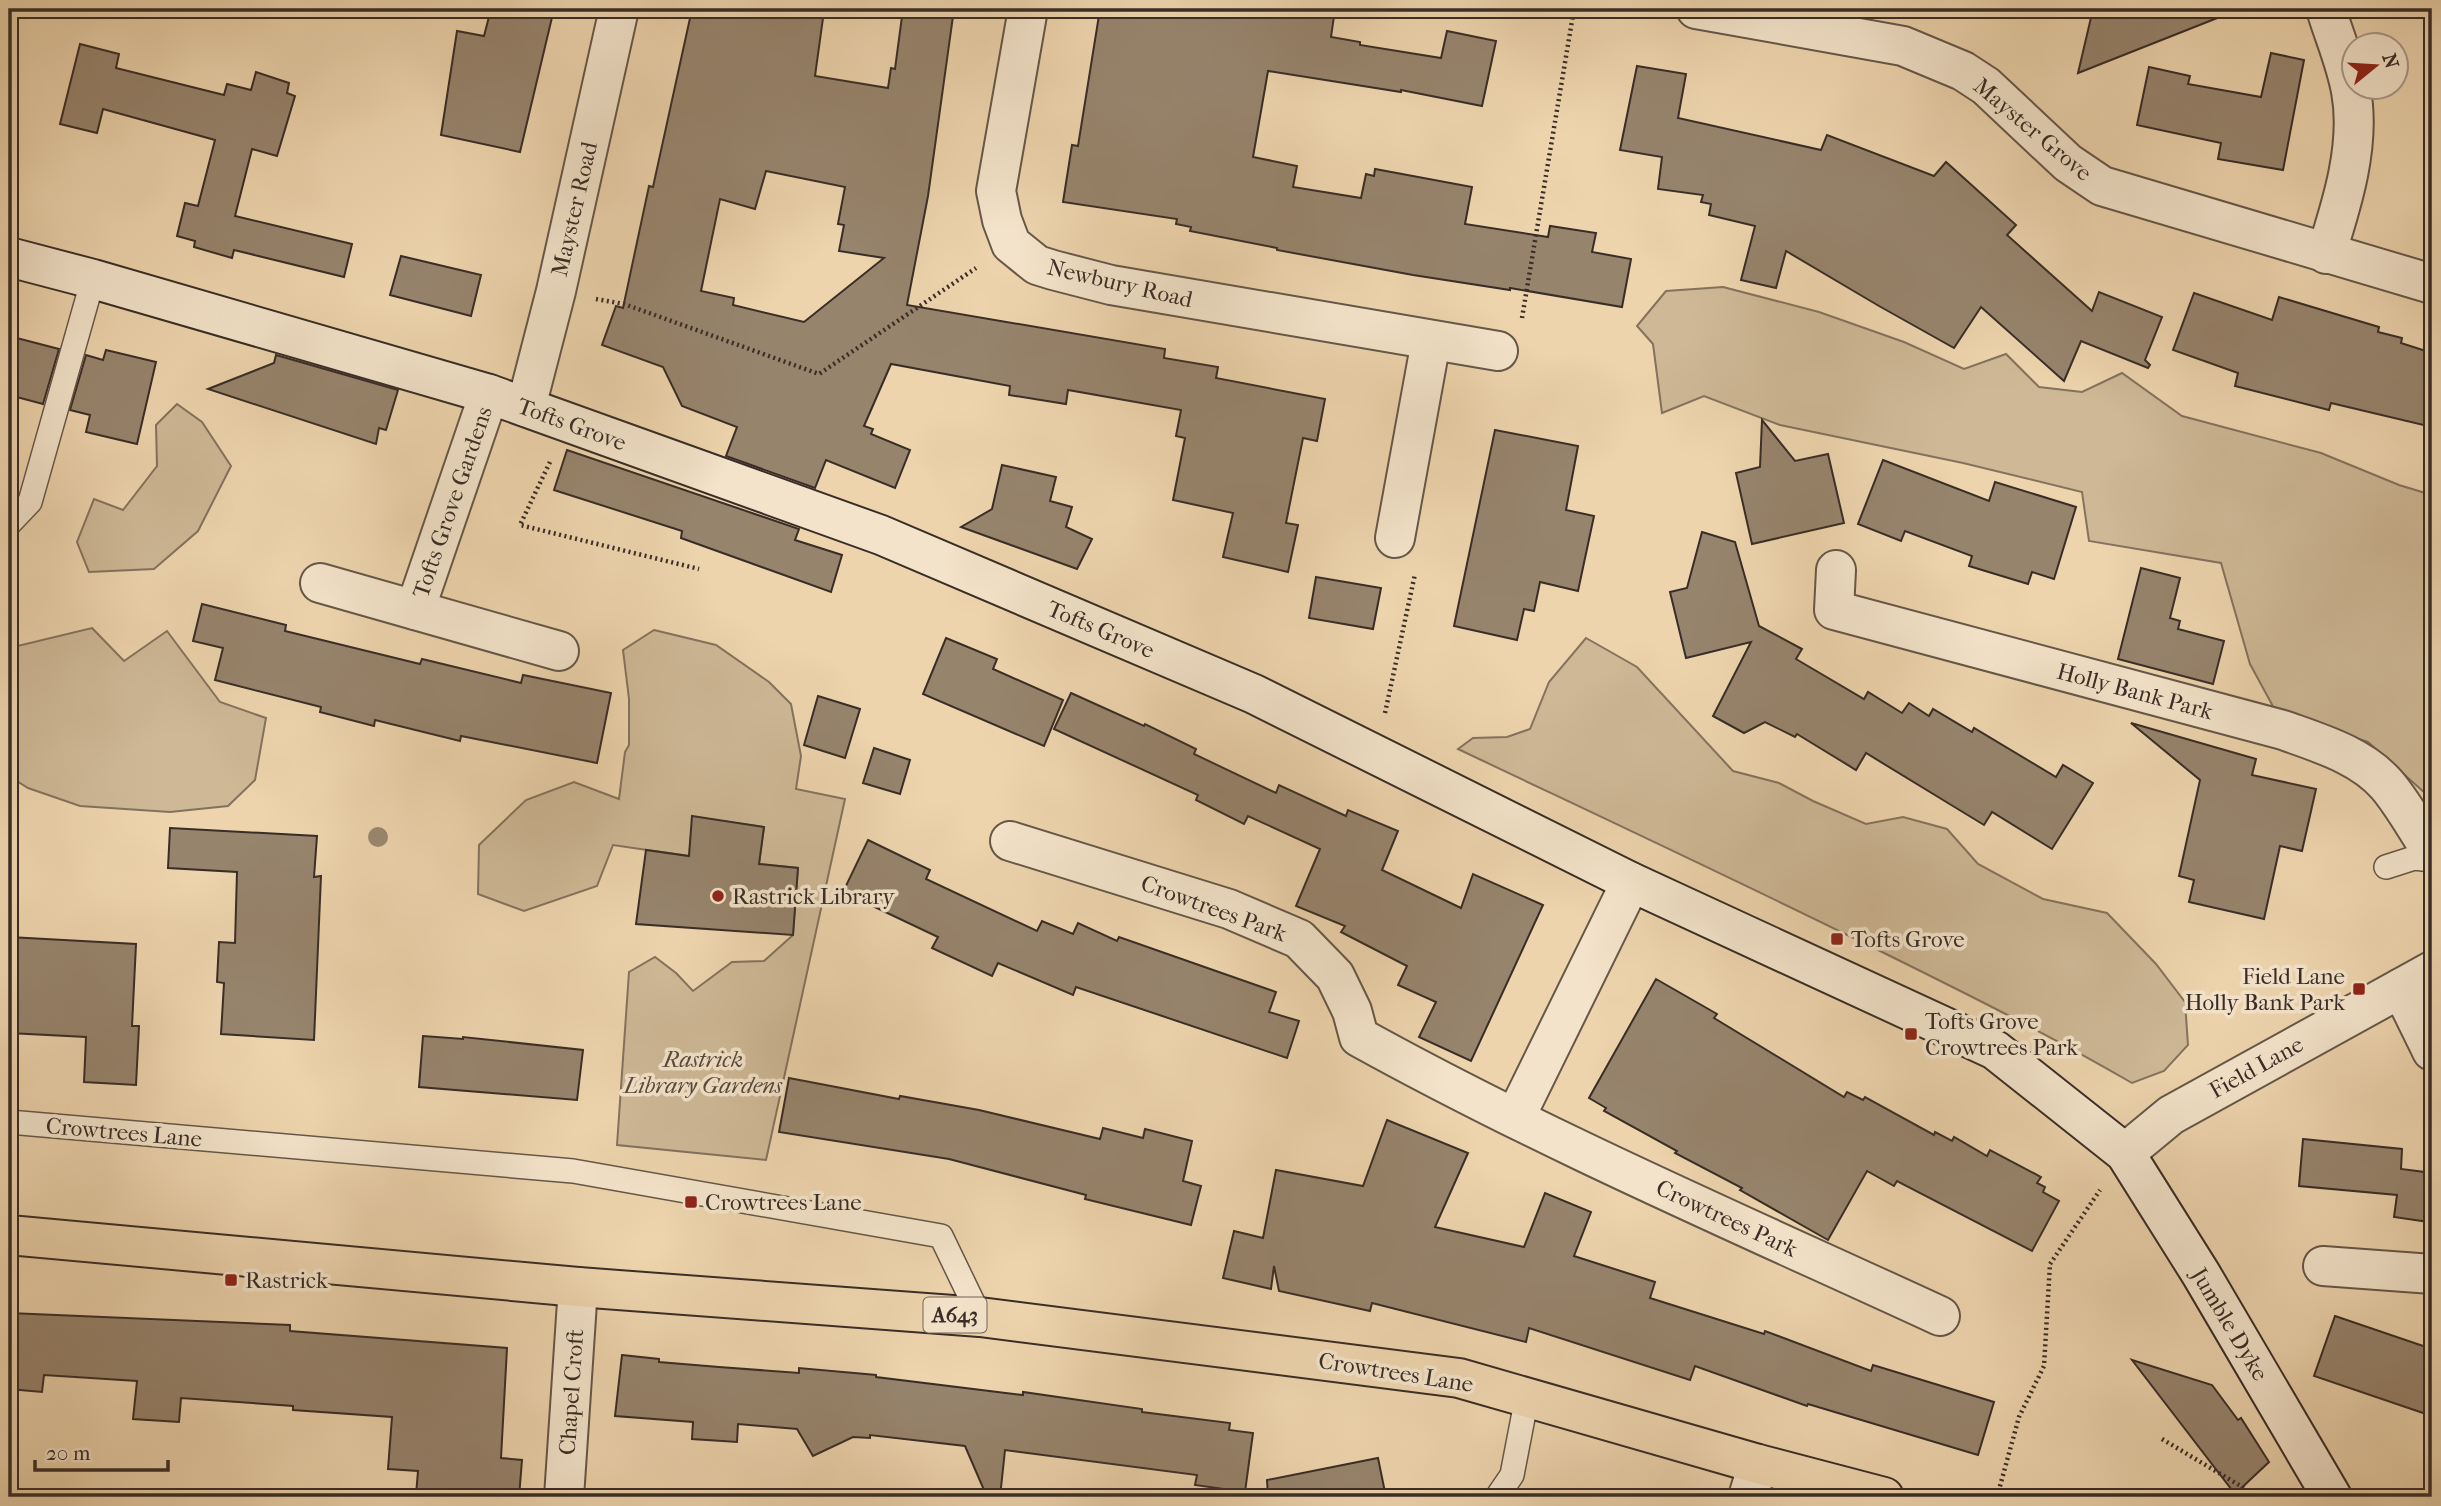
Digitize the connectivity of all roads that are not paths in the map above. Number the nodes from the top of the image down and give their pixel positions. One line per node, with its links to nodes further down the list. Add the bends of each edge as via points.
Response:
1 (619, 9): 12 (street, Mayster Road)
2 (1028, 9): 9 (street, Newbury Road, via 996,191 1011,244 1038,265 1111,285)
3 (1696, 9): 5 (street, Mayster Grove, via 1903,46 1963,71 1986,86 2068,163 2102,186)
4 (2326, 9): 5 (street, via 2351,92 2352,129 2343,201)
5 (2326, 254): 8 (street, Mayster Grove)
6 (9, 257): 7 (street, Tofts Grove)
7 (93, 279): 11 (street, Tofts Grove); 13 (lane, via 30,502)
8 (2432, 284)
9 (1431, 341): 10 (street, Newbury Road); 14 (street)
10 (1498, 351)
11 (489, 394): 12 (street, Tofts Grove); 17 (street, Tofts Grove Gardens)
12 (526, 407): 23 (street, Tofts Grove, via 881,535 1254,694)
13 (9, 524)
14 (1406, 553)
15 (1836, 570): 20 (street, Holly Bank Park, via 1834,610 2283,730 2337,750 2386,784)
16 (320, 583): 17 (street, Tofts Grove Gardens)
17 (415, 610): 18 (street, Tofts Grove Gardens)
18 (559, 651)
19 (1010, 841): 26 (street, Crowtrees Park, via 1230,909 1299,939 1335,976 1359,1037)
20 (2432, 852)
21 (2432, 860): 22 (lane, via 2414,858)
22 (2386, 867)
23 (1631, 882): 26 (street); 28 (street, Tofts Grove, via 1996,1049)
24 (2417, 979): 25 (street); 28 (street, Field Lane, via 2171,1115)
25 (2432, 1051)
26 (1514, 1118): 34 (street, Crowtrees Park)
27 (9, 1122): 33 (lane, Crowtrees Lane, via 573,1171 941,1236)
28 (2125, 1153): 40 (street, Jumble Dyke)
29 (9, 1235): 32 (main road, Crowtrees Lane / A643)
30 (2323, 1266): 31 (street)
31 (2432, 1274)
32 (578, 1287): 33 (main road, Crowtrees Lane / A643); 37 (street, Chapel Croft)
33 (980, 1317): 35 (main road, Crowtrees Lane / A643, via 1460,1378)
34 (1941, 1317)
35 (1527, 1397): 36 (main road, Crowtrees Lane / A643); 38 (lane, via 1512,1475)
36 (1753, 1481): 39 (main road, Crowtrees Lane / A643)
37 (564, 1497)
38 (1497, 1497)
39 (1884, 1497)
40 (2332, 1497)

